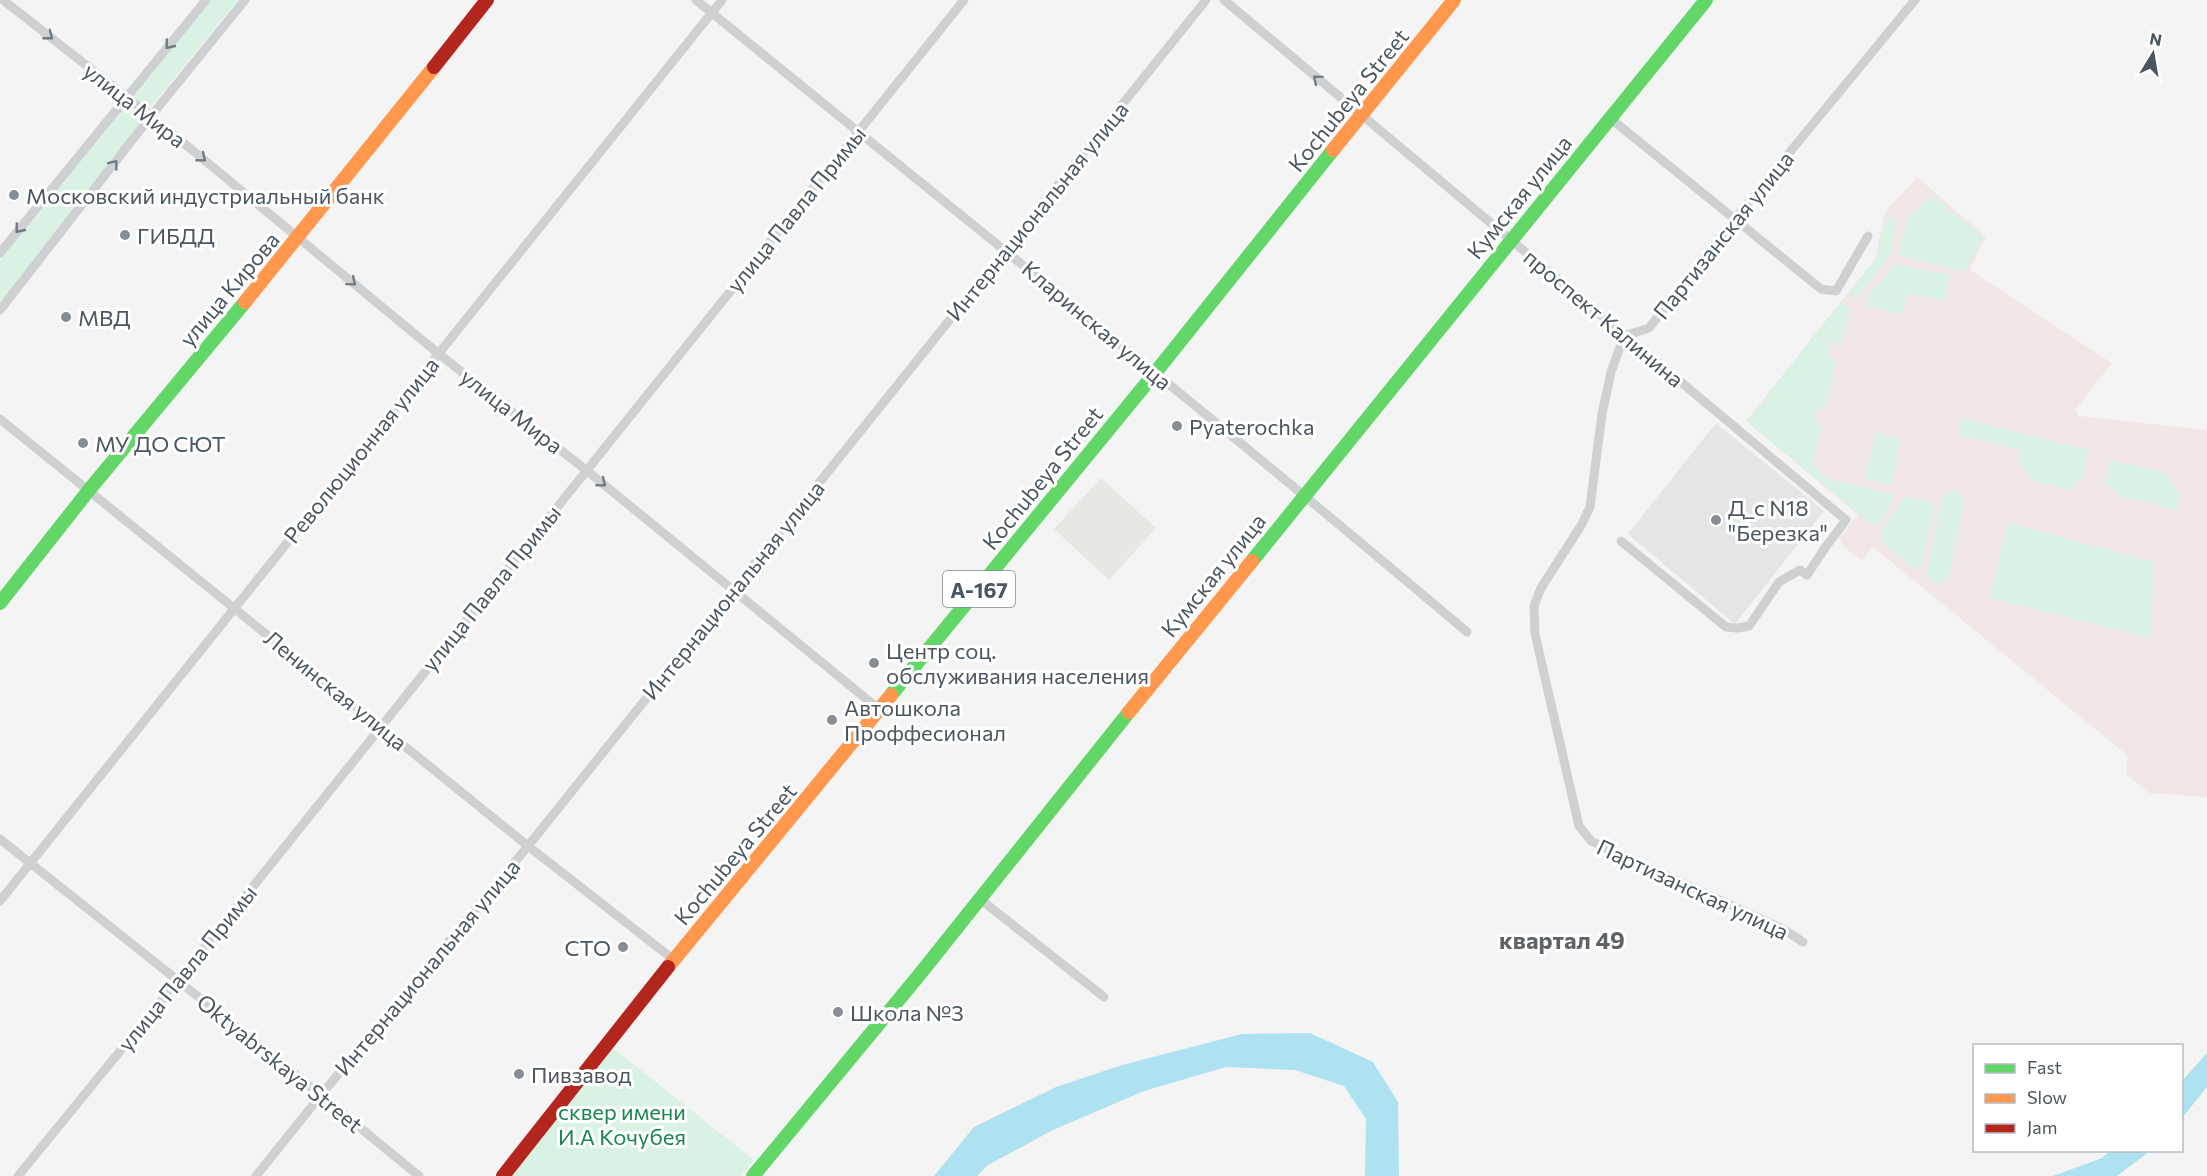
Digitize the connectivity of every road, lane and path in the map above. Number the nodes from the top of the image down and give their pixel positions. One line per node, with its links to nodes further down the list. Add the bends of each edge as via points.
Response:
1 (3, 0): 14 (street, улица Мира, one-way to 14)
2 (206, 0): 14 (street, one-way to 14)
3 (245, 0): 15 (street)
4 (487, 0): 21 (street, улица Кирова)
5 (696, 0): 13 (street, Кларинская улица)
6 (722, 0): 13 (street, Революционная улица)
7 (964, 0): 18 (street, улица Павла Примы)
8 (1206, 0): 23 (street, Интернациональная улица)
9 (1224, 0): 16 (street, проспект Калинина, one-way to 9)
10 (1454, 0): 16 (street, Kochubeya Street / А-167)
11 (1706, 0): 17 (street, Кумская улица)
12 (1915, 0): 19 (street, Партизанская улица)
13 (712, 13): 18 (street, Кларинская улица); 27 (street, Революционная улица)
14 (126, 98): 15 (street, улица Мира); 24 (street, one-way to 24)
15 (151, 116): 21 (street, улица Мира, one-way to 21); 25 (street, one-way to 15)
16 (1362, 116): 22 (street, проспект Калинина); 28 (street, Kochubeya Street / А-167)
17 (1610, 118): 19 (street); 22 (street, Кумская улица)
18 (859, 131): 23 (street, Кларинская улица); 30 (street, улица Павла Примы)
19 (1734, 220): 20 (street, via 1821,290 1836,291); 26 (street, Партизанская улица, via 1649,328)
20 (1868, 236)
21 (299, 237): 27 (street, улица Мира, one-way to 27); 31 (street, улица Кирова)
22 (1512, 240): 26 (street, проспект Калинина); 32 (street, Кумская улица)
23 (1006, 250): 28 (street, Кларинская улица); 34 (street, Интернациональная улица)
24 (0, 253)
25 (0, 310)
26 (1624, 336): 33 (street, проспект Калинина, via 1846,520 1807,575 1800,570 1779,582 1749,626 1737,628 1726,627); 45 (street, Партизанская улица, via 1602,414 1590,507 1534,606 1535,634 1579,826 1591,841 1783,929)
27 (439, 354): 30 (street, улица Мира); 36 (street, Революционная улица)
28 (1155, 373): 32 (street, Кларинская улица); 38 (street, Kochubeya Street / А-167)
29 (0, 419): 31 (street, Ленинская улица)
30 (586, 470): 34 (street, улица Мира, one-way to 34); 39 (street, улица Павла Примы)
31 (89, 490): 35 (street, улица Кирова); 36 (street, Ленинская улица)
32 (1305, 495): 37 (street, Кларинская улица); 43 (street, Кумская улица)
33 (1621, 541)
34 (734, 589): 38 (street, улица Мира); 41 (street, Интернациональная улица)
35 (0, 603)
36 (235, 607): 39 (street, Ленинская улица); 42 (street, Революционная улица)
37 (1467, 632)
38 (880, 710): 46 (street, Kochubeya Street / А-167)
39 (381, 726): 41 (street, Ленинская улица); 47 (street, улица Павла Примы)
40 (0, 839): 42 (street, Oktyabrskaya Street)
41 (528, 846): 46 (street, Ленинская улица); 49 (street, Интернациональная улица)
42 (30, 863): 44 (street, Революционная улица); 47 (street, Oktyabrskaya Street)
43 (980, 899): 48 (street); 54 (street, Кумская улица)
44 (0, 901)
45 (1803, 942)
46 (674, 960): 53 (street, Kochubeya Street / А-167)
47 (178, 980): 49 (street, Oktyabrskaya Street); 50 (street, улица Павла Примы)
48 (1104, 997)
49 (321, 1095): 51 (street, Интернациональная улица); 52 (street, Oktyabrskaya Street)
50 (18, 1176)
51 (256, 1176)
52 (419, 1176)
53 (503, 1176)
54 (753, 1176)

